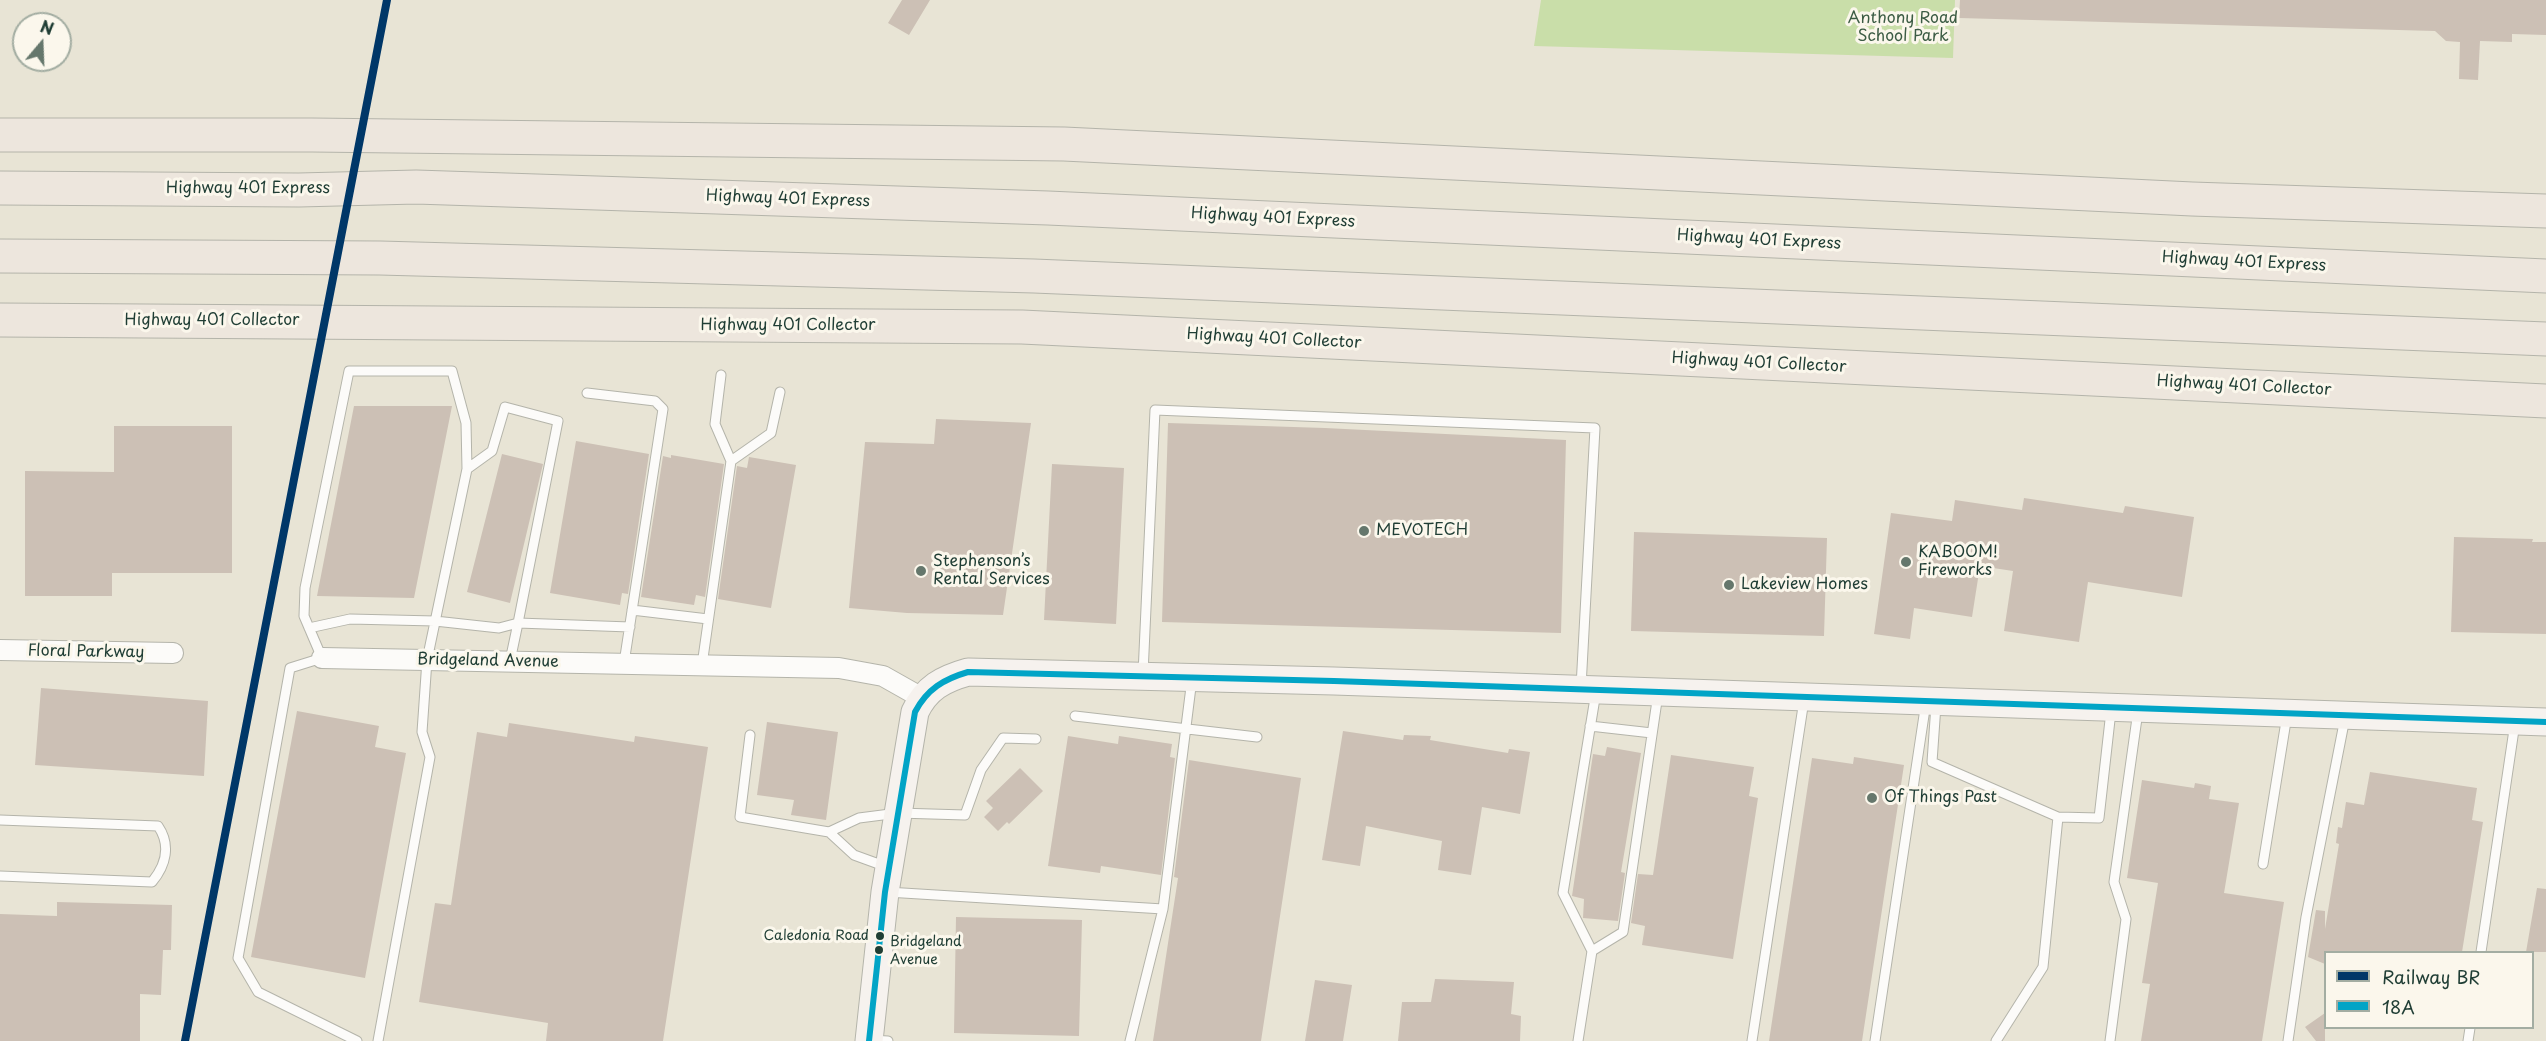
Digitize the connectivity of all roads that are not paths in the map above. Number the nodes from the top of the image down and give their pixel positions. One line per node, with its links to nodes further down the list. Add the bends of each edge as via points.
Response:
1 (0, 135): 3 (highway, via 1064,144 2192,199)
2 (0, 189): 5 (highway, Highway 401 Express, via 416,187 1060,208)
3 (2546, 211)
4 (0, 256): 7 (highway, via 380,258 1022,276)
5 (2546, 276)
6 (0, 320): 11 (highway, Highway 401 Collector, via 1022,327)
7 (2546, 339)
8 (721, 375): 12 (lane, via 715,424)
9 (780, 392): 12 (lane, via 771,433)
10 (587, 393): 14 (lane, via 655,401 663,409)
11 (2546, 401)
12 (731, 461): 15 (lane)
13 (467, 469): 16 (lane); 17 (lane, via 492,451 505,407 558,421); 19 (lane, via 466,423 452,372 349,371 305,588 304,616)
14 (632, 610): 15 (lane); 18 (lane)
15 (708, 619): 26 (lane)
16 (435, 621): 17 (lane, via 500,628); 19 (lane, via 350,618); 23 (lane)
17 (518, 623): 18 (lane); 24 (lane)
18 (630, 627): 25 (lane)
19 (309, 628): 22 (lane)
20 (0, 650): 21 (street, Floral Parkway)
21 (172, 653)
22 (322, 658): 23 (street, Bridgeland Avenue); 57 (lane, via 290,668 238,958 258,992)
23 (427, 660): 24 (street, Bridgeland Avenue); 58 (lane, via 422,732 430,757)
24 (510, 661): 25 (street, Bridgeland Avenue)
25 (624, 663): 26 (street, Bridgeland Avenue)
26 (702, 665): 31 (street, Bridgeland Avenue, via 866,671 884,676)
27 (1143, 677): 28 (street); 29 (lane, via 1155,410 1595,428); 31 (street, via 979,671 939,683)
28 (1192, 678): 29 (street); 42 (lane)
29 (1588, 690): 30 (street); 41 (lane)
30 (1658, 692): 32 (street); 43 (lane)
31 (922, 698): 47 (street, via 915,712)
32 (1804, 698): 33 (street); 62 (lane)
33 (1931, 702): 34 (street); 48 (lane, via 1932,762); 63 (lane)
34 (2111, 708): 35 (street); 48 (lane, via 2099,818)
35 (2138, 709): 36 (street); 65 (lane, via 2114,882 2126,919)
36 (2287, 714): 38 (street); 51 (lane)
37 (1075, 716): 42 (lane)
38 (2345, 716): 39 (street); 66 (lane, via 2306,917)
39 (2515, 722): 40 (street); 56 (lane)
40 (2546, 722)
41 (1590, 726): 43 (lane); 55 (lane, via 1563,893)
42 (1186, 729): 45 (lane); 54 (lane)
43 (1652, 733): 55 (lane, via 1623,932)
44 (750, 735): 50 (lane, via 740,817)
45 (1257, 737)
46 (1036, 740): 47 (lane, via 1003,738 981,770 965,815)
47 (898, 813): 50 (lane, via 859,818); 53 (street)
48 (2058, 817): 64 (lane, via 2043,967)
49 (0, 820): 52 (lane, via 158,826 166,838 164,868 152,882)
50 (829, 831): 53 (lane)
51 (2264, 864)
52 (0, 876)
53 (887, 880): 54 (lane); 59 (street)
54 (1163, 909): 60 (lane)
55 (1592, 951): 61 (lane)
56 (2481, 951)
57 (357, 1041)
58 (378, 1041)
59 (875, 1041)
60 (1130, 1041)
61 (1578, 1041)
62 (1752, 1041)
63 (1875, 1041)
64 (1996, 1041)
65 (2110, 1041)
66 (2288, 1041)

